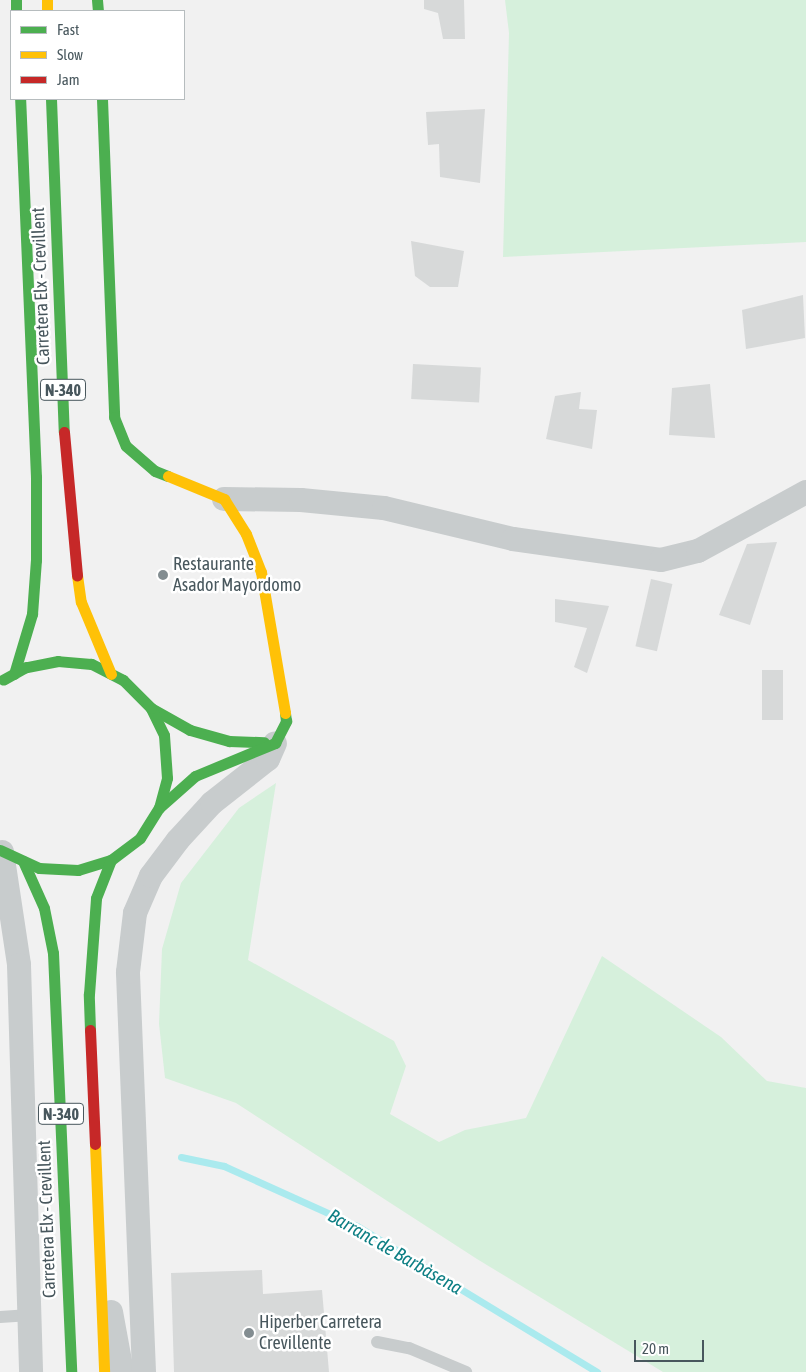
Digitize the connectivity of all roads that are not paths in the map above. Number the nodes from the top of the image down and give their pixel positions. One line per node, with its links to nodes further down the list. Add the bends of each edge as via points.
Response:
1 (20, 100): 6 (main road, Carretera Elx - Crevillent / N-340, via 36,477 36,551 32,614)
2 (51, 100): 7 (main road, Carretera Elx - Crevillent / N-340, via 66,478 72,547 81,602)
3 (102, 100): 5 (main road, via 114,417 126,446 155,471)
4 (806, 492): 5 (street, via 698,551 661,560 514,539 384,508 301,500)
5 (224, 499): 10 (main road, via 246,534 261,572 286,721)
6 (14, 674): 7 (main road, N-340, via 58,661 91,664); 8 (main road, N-340)
7 (112, 674): 9 (main road, N-340, via 123,680)
8 (0, 682)
9 (151, 708): 10 (main road, via 190,730 210,736 229,741); 11 (main road, N-340, via 164,735 167,778)
10 (275, 743): 11 (main road, via 195,776); 23 (street, via 268,759 212,803 178,840 151,876 135,913 128,972)
11 (159, 808): 13 (main road, N-340, via 140,838)
12 (8, 854): 13 (main road, N-340, via 39,868 78,870); 14 (street); 20 (main road, Carretera Elx - Crevillent / N-340, via 44,908 53,953)
13 (111, 860): 15 (main road, N-340, via 96,898 90,951)
14 (10, 985): 16 (street)
15 (100, 1247): 21 (main road, N-340); 22 (street)
16 (30, 1315): 17 (lane); 19 (street)
17 (0, 1317)
18 (377, 1342): 24 (lane, via 409,1348)
19 (31, 1372)
20 (71, 1372)
21 (104, 1372)
22 (122, 1372)
23 (144, 1372)
24 (466, 1372)

